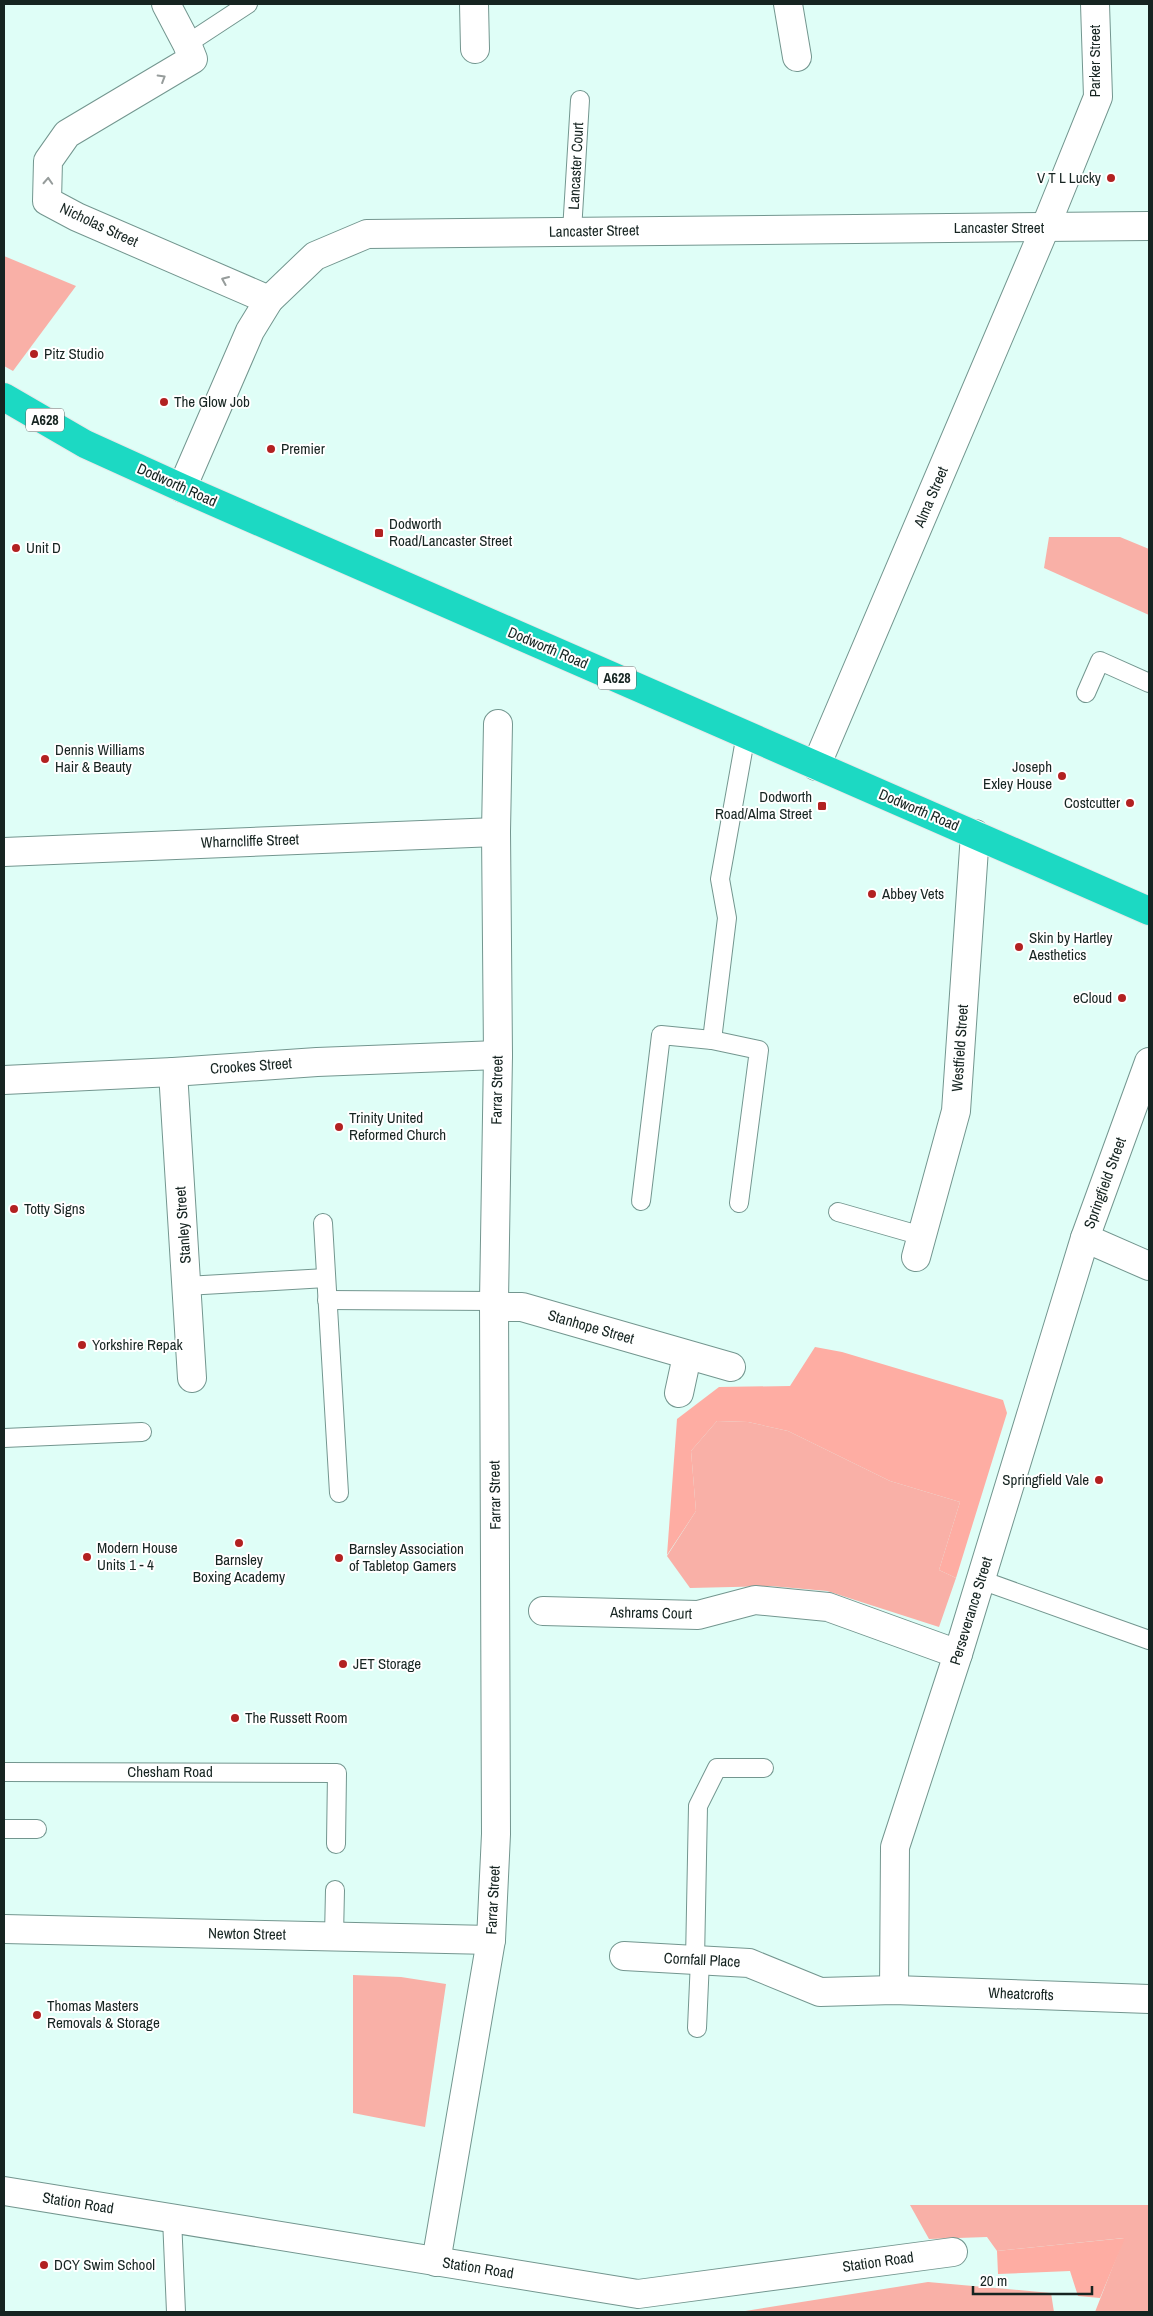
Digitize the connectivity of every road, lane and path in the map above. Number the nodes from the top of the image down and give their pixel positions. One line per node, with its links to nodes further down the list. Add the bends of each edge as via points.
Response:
1 (166, 4): 7 (street)
2 (248, 4): 7 (lane)
3 (474, 4): 6 (street)
4 (788, 4): 8 (street)
5 (1095, 4): 11 (street, Parker Street, via 1098,97)
6 (475, 49)
7 (190, 52): 13 (street, Nicholas Street, one-way to 7, via 77,217 47,200 48,161 67,134)
8 (797, 57)
9 (580, 100): 12 (lane, Lancaster Court)
10 (1149, 226): 11 (street, Lancaster Street)
11 (1045, 228): 12 (street, Lancaster Street); 22 (street, Alma Street)
12 (572, 231): 13 (street, Lancaster Street, via 367,234 315,256)
13 (269, 300): 17 (street, Lancaster Street, via 231,371)
14 (4, 397): 16 (highway, Dodworth Road / A628)
15 (4, 419): 16 (highway, Dodworth Road / A628)
16 (86, 444): 17 (highway, Dodworth Road / A628)
17 (182, 488): 21 (highway, Dodworth Road / A628)
18 (1149, 683): 19 (lane, via 1100,661)
19 (1086, 693)
20 (498, 724): 23 (street, Farrar Street)
21 (746, 734): 22 (highway, Dodworth Road / A628); 27 (lane, via 720,879 727,918)
22 (816, 766): 24 (highway, Dodworth Road / A628)
23 (496, 832): 25 (street, Wharncliffe Street); 28 (street, Farrar Street)
24 (975, 834): 26 (highway, Dodworth Road / A628); 37 (street, Westfield Street, via 956,1111)
25 (4, 852)
26 (1149, 910)
27 (712, 1040): 32 (lane, via 661,1035); 33 (lane, via 759,1050)
28 (498, 1055): 30 (street, Crookes Street); 42 (street, Farrar Street)
29 (1149, 1062): 36 (street, Springfield Street)
30 (173, 1072): 31 (street, Crookes Street); 40 (street, Stanley Street)
31 (4, 1080)
32 (641, 1201)
33 (739, 1203)
34 (838, 1212): 37 (lane)
35 (323, 1223): 39 (lane)
36 (1085, 1238): 38 (street, Springfield Street); 50 (street, Perseverance Street)
37 (919, 1246)
38 (1149, 1266)
39 (326, 1278): 40 (lane); 41 (lane)
40 (186, 1286): 45 (street, Stanley Street)
41 (327, 1300): 42 (lane); 49 (lane)
42 (494, 1304): 43 (street, Stanhope Street, via 522,1307); 62 (street, Farrar Street, via 496,1834)
43 (687, 1356): 44 (street, Stanhope Street); 46 (street)
44 (731, 1367)
45 (192, 1378)
46 (679, 1393)
47 (142, 1432): 48 (lane)
48 (4, 1438)
49 (339, 1493)
50 (981, 1580): 52 (lane); 53 (street, Perseverance Street)
51 (544, 1611): 53 (street, Ashrams Court, via 698,1615 755,1600 828,1607)
52 (1149, 1640)
53 (958, 1654): 65 (street, Perseverance Street, via 895,1846)
54 (764, 1768): 64 (lane, via 717,1768 698,1806)
55 (4, 1772): 58 (lane, Chesham Road, via 337,1773)
56 (4, 1829): 57 (lane)
57 (37, 1829)
58 (336, 1844)
59 (335, 1890): 61 (lane)
60 (4, 1929): 61 (street, Newton Street)
61 (334, 1936): 62 (street, Newton Street)
62 (491, 1940): 71 (street, Farrar Street)
63 (624, 1956): 64 (street, Cornfall Place)
64 (698, 1960): 65 (street, Cornfall Place, via 749,1963 820,1992); 67 (lane)
65 (894, 1990): 66 (street, Wheatcrofts)
66 (1149, 1999)
67 (697, 2028)
68 (4, 2191): 69 (street, Station Road)
69 (172, 2218): 71 (street, Station Road); 72 (lane)
70 (953, 2252): 71 (street, Station Road, via 638,2294)
71 (436, 2262)
72 (176, 2312)

